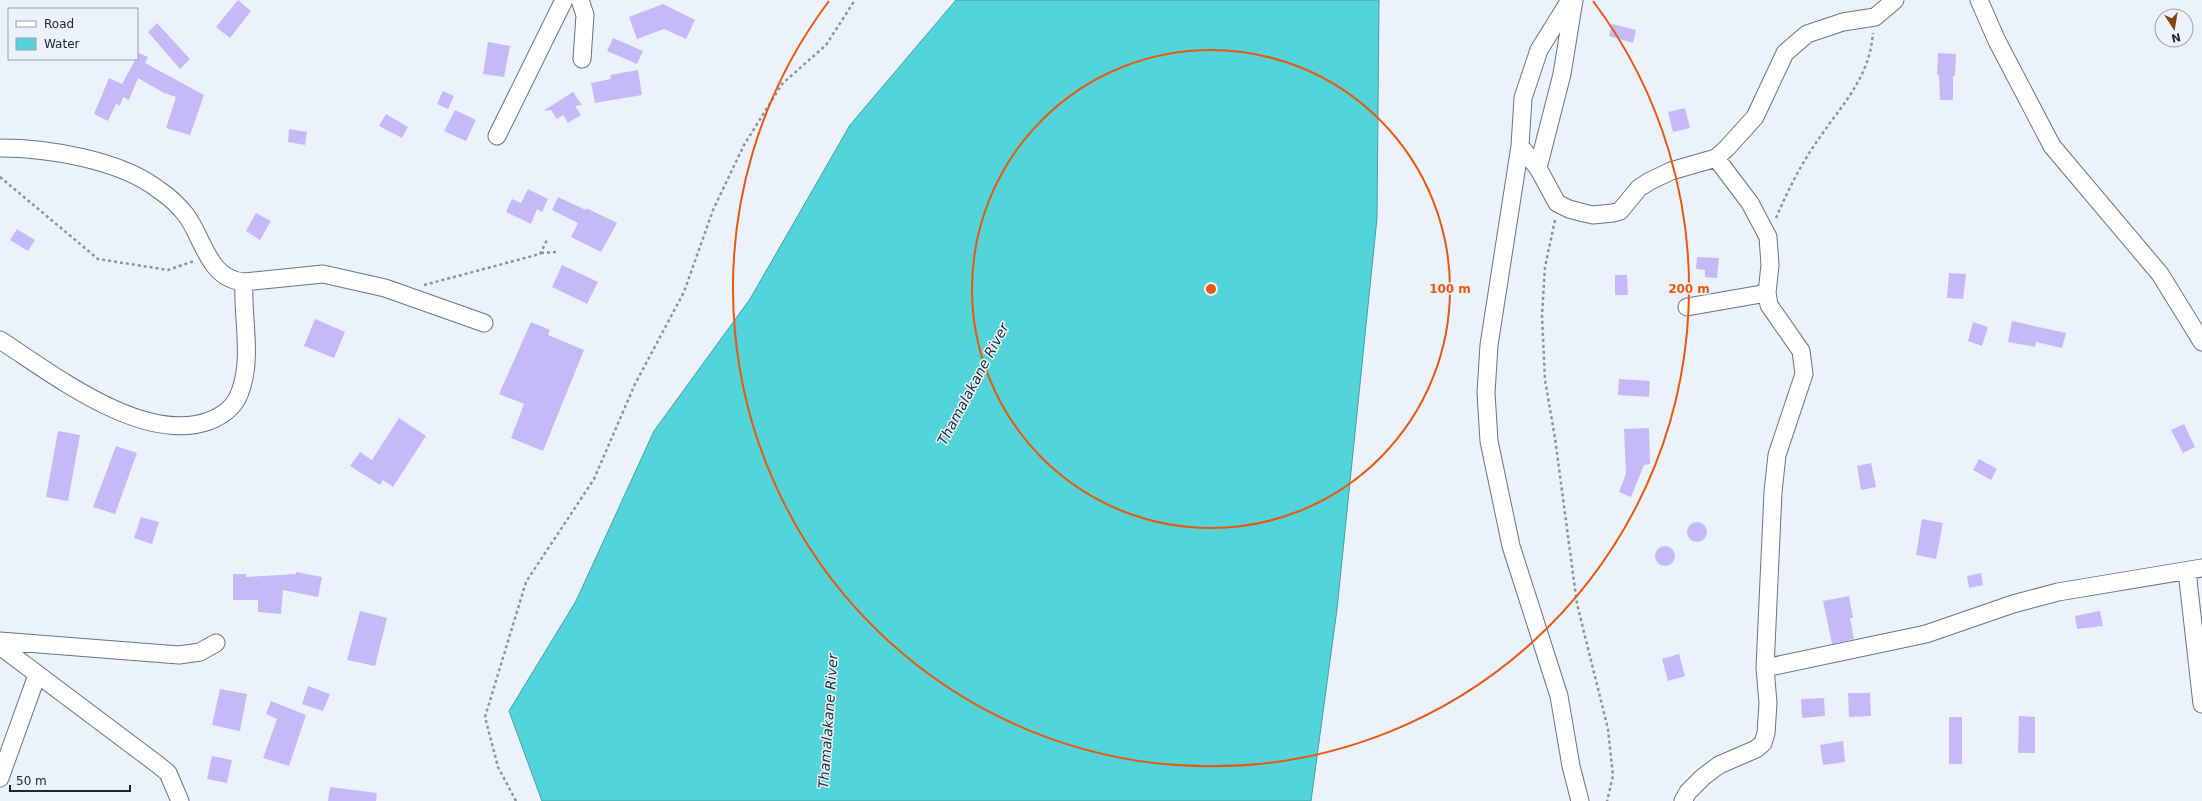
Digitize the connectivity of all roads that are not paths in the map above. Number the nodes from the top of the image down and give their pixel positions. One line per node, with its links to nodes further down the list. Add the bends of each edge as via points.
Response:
1 (564, 0): 8 (street)
2 (580, 0): 7 (street, via 585,15)
3 (1570, 0): 9 (street, via 1539,50 1529,75 1523,98)
4 (1574, 0): 12 (street, via 1562,74)
5 (1895, 0): 11 (street, via 1875,17 1843,22 1807,34 1785,53 1755,117)
6 (1979, 0): 18 (street, via 1997,41 2052,146 2160,274)
7 (582, 59)
8 (497, 136)
9 (1520, 146): 12 (street); 28 (street, via 1489,345 1486,393 1489,442 1512,546 1559,696)
10 (0, 148): 13 (street, via 89,159 127,170 159,190 186,214 208,257 224,277 233,282)
11 (1716, 158): 12 (street, via 1650,180 1639,188 1620,210 1593,215 1557,203); 14 (street, via 1750,203 1768,237 1770,265)
12 (1538, 168)
13 (244, 282): 16 (street, via 323,274 397,292); 17 (street, via 245,361 241,390 234,405 220,417 203,423 170,426 143,421 107,408)
14 (1767, 293): 15 (street); 23 (street, via 1769,305 1801,351 1804,374 1777,456 1770,528)
15 (1687, 307)
16 (484, 323)
17 (0, 340)
18 (2202, 342)
19 (2195, 570): 23 (street, via 2058,592 2013,604 1926,634); 25 (street)
20 (0, 641): 21 (street, via 179,655 200,652)
21 (216, 643)
22 (0, 646): 24 (street)
23 (1765, 668): 29 (street, via 1768,703 1763,743 1756,749 1720,765 1703,777)
24 (37, 675): 26 (street); 27 (street, via 157,764 168,774)
25 (2202, 704)
26 (0, 778)
27 (180, 801)
28 (1580, 801)
29 (1683, 801)

